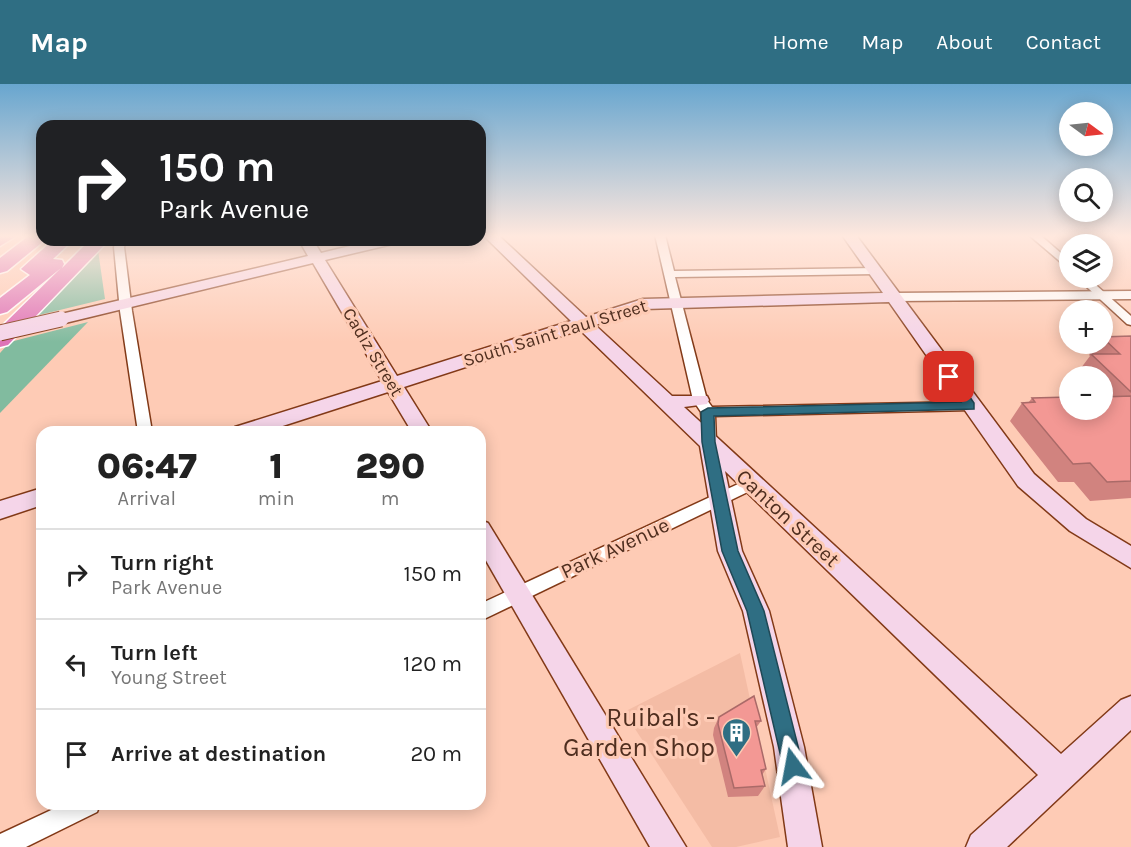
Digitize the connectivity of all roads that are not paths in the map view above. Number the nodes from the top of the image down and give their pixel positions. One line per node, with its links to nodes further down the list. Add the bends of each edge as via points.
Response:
1 (28, 271): 12 (highway)
2 (47, 271): 18 (highway)
3 (69, 271): 22 (highway)
4 (122, 271): 17 (street)
5 (262, 271): 17 (main road)
6 (324, 271): 23 (main road, Cadiz Street)
7 (527, 271): 20 (main road, Canton Street)
8 (669, 271): 10 (street)
9 (875, 271): 10 (street); 15 (main road)
10 (670, 274): 16 (street)
11 (1094, 288): 13 (street)
12 (0, 295)
13 (1102, 295): 14 (street, South Saint Paul Street); 15 (street, South Saint Paul Street); 19 (street)
14 (1131, 295)
15 (893, 297): 16 (main road, South Saint Paul Street); 26 (main road)
16 (676, 301): 20 (main road, South Saint Paul Street, via 643,304); 25 (street)
17 (125, 303): 21 (main road, bridge); 27 (street)
18 (0, 308)
19 (1131, 321)
20 (582, 323): 23 (main road, South Saint Paul Street); 24 (main road, Canton Street)
21 (0, 333)
22 (0, 340)
23 (392, 383): 28 (main road, South Saint Paul Street); 29 (main road, Cadiz Street)
24 (665, 402): 25 (main road); 30 (main road, Canton Street)
25 (704, 406): 26 (street); 30 (street)
26 (970, 406): 36 (main road, via 1041,496)
27 (144, 426)
28 (260, 426)
29 (418, 426)
30 (709, 442): 31 (main road, Canton Street); 33 (main road)
31 (751, 484): 33 (street, Park Avenue); 40 (main road, Canton Street)
32 (36, 498): 34 (main road)
33 (719, 500): 37 (street, Park Avenue); 44 (main road, via 730,551 758,622 793,766)
34 (0, 510)
35 (486, 539): 37 (main road)
36 (1131, 558)
37 (518, 594): 38 (street, Park Avenue); 43 (main road)
38 (486, 610)
39 (1131, 710): 40 (main road)
40 (1060, 775): 45 (main road)
41 (77, 810): 42 (street)
42 (0, 847)
43 (669, 847)
44 (805, 847)
45 (983, 847)

